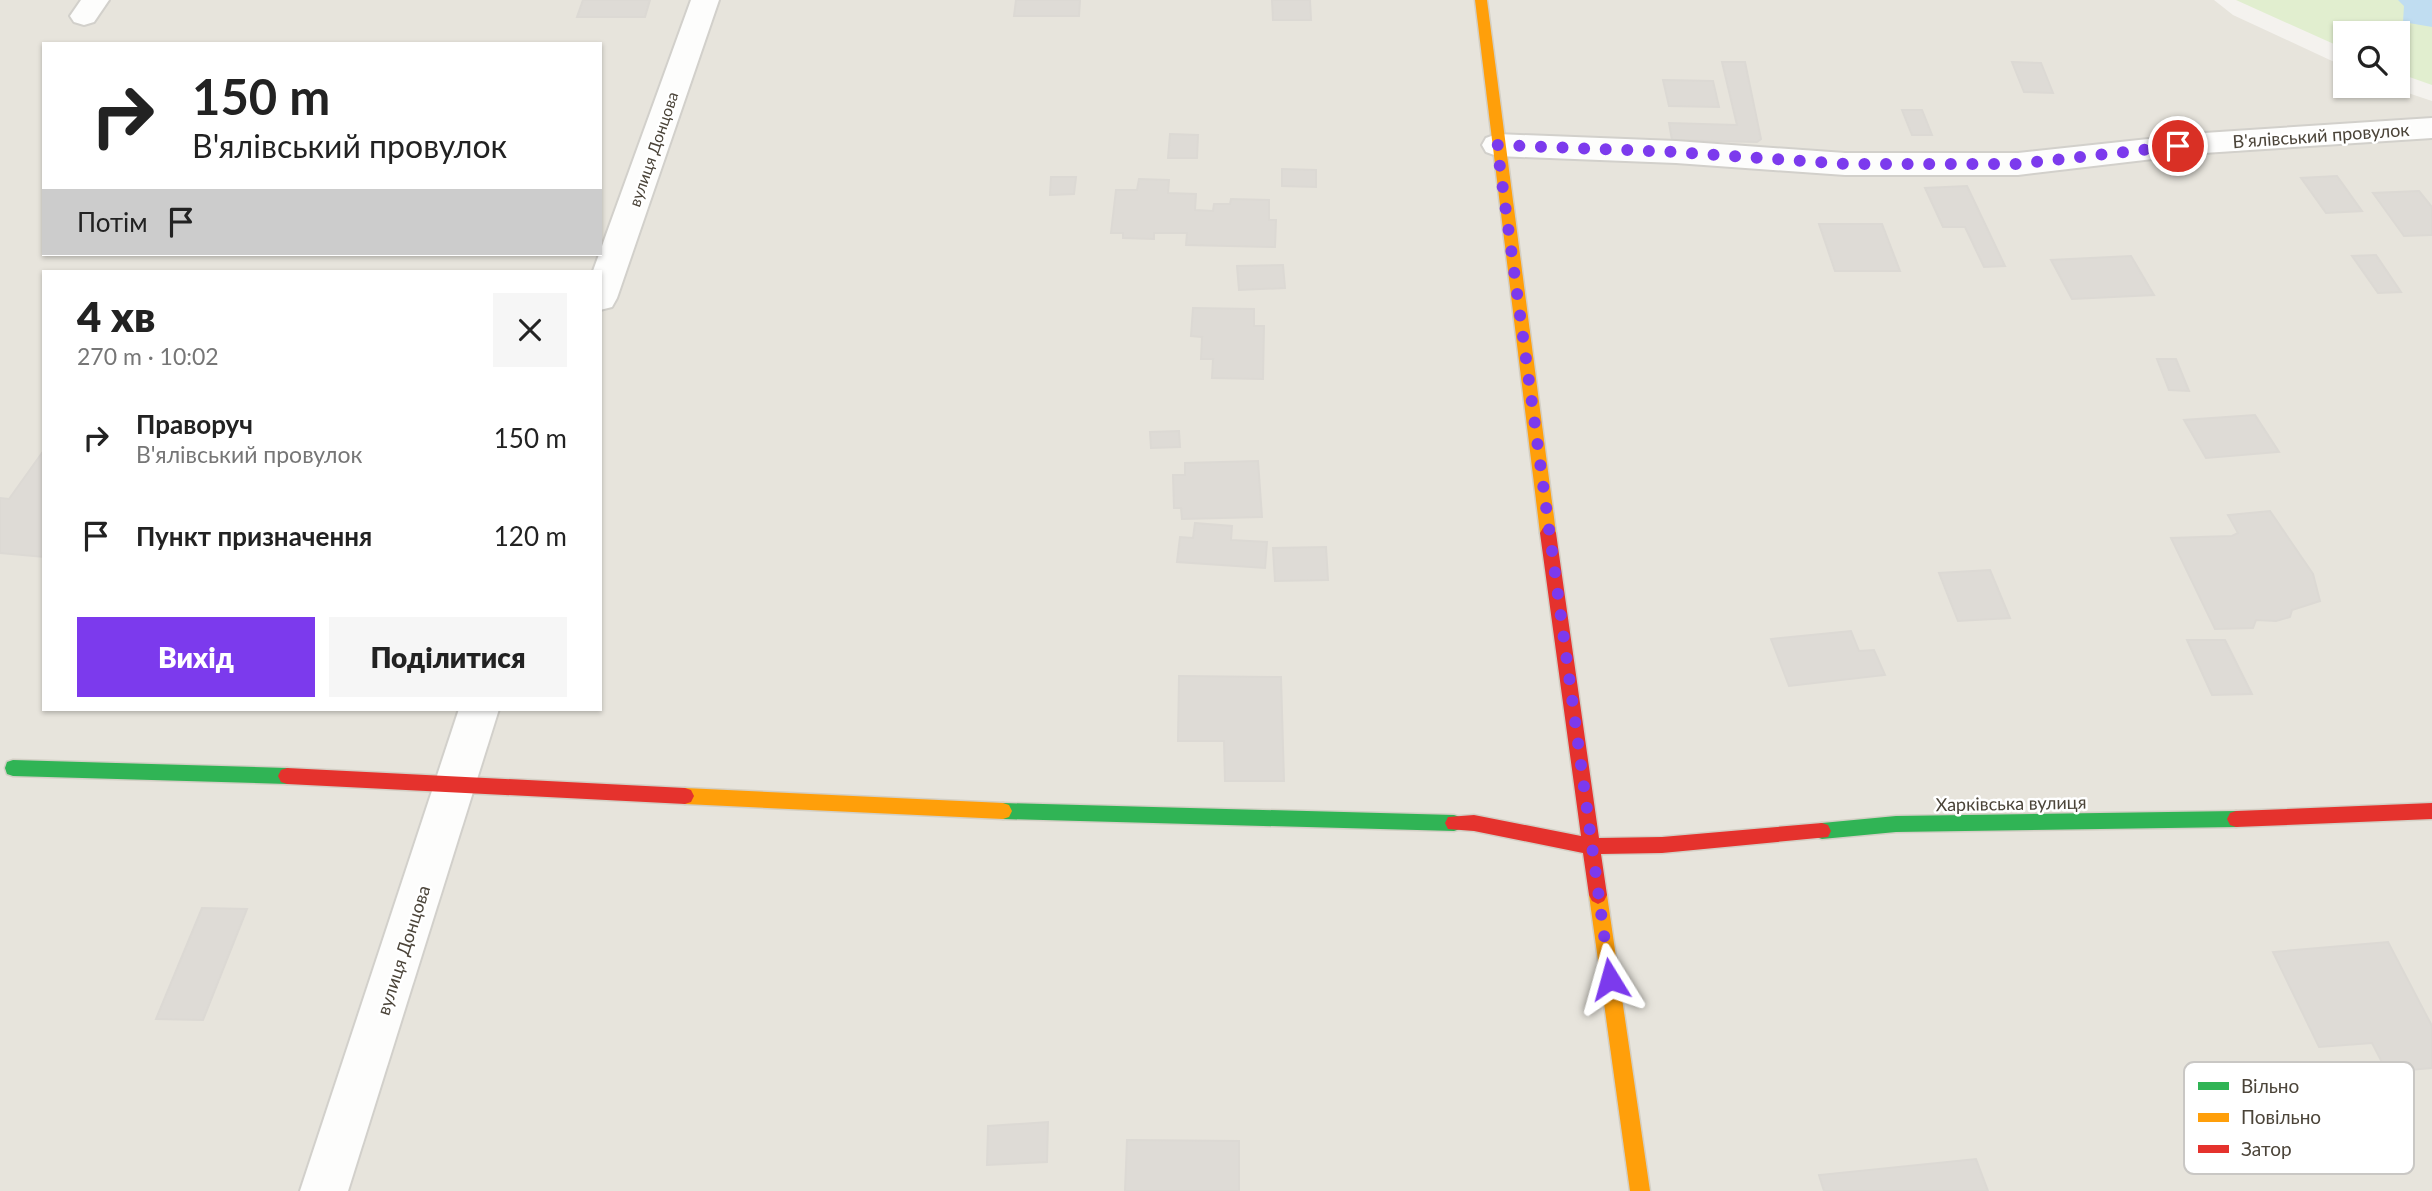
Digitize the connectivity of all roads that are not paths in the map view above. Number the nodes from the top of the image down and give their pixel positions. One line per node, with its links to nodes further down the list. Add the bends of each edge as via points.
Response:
1 (705, 0): 5 (street, вулиця Донцова)
2 (1481, 0): 4 (street)
3 (2432, 128): 4 (street, В'ялівський провулок, via 2204,143 2018,164 1845,164)
4 (1497, 145): 10 (street)
5 (602, 292)
6 (478, 711): 8 (street, вулиця Донцова)
7 (13, 768): 8 (street, Харківська вулиця)
8 (457, 783): 10 (street, Харківська вулиця, via 943,810 1474,823); 11 (street, вулиця Донцова)
9 (2432, 811): 10 (street, Харківська вулиця, via 1896,824 1662,845)
10 (1591, 846): 12 (street)
11 (324, 1191)
12 (1640, 1191)

